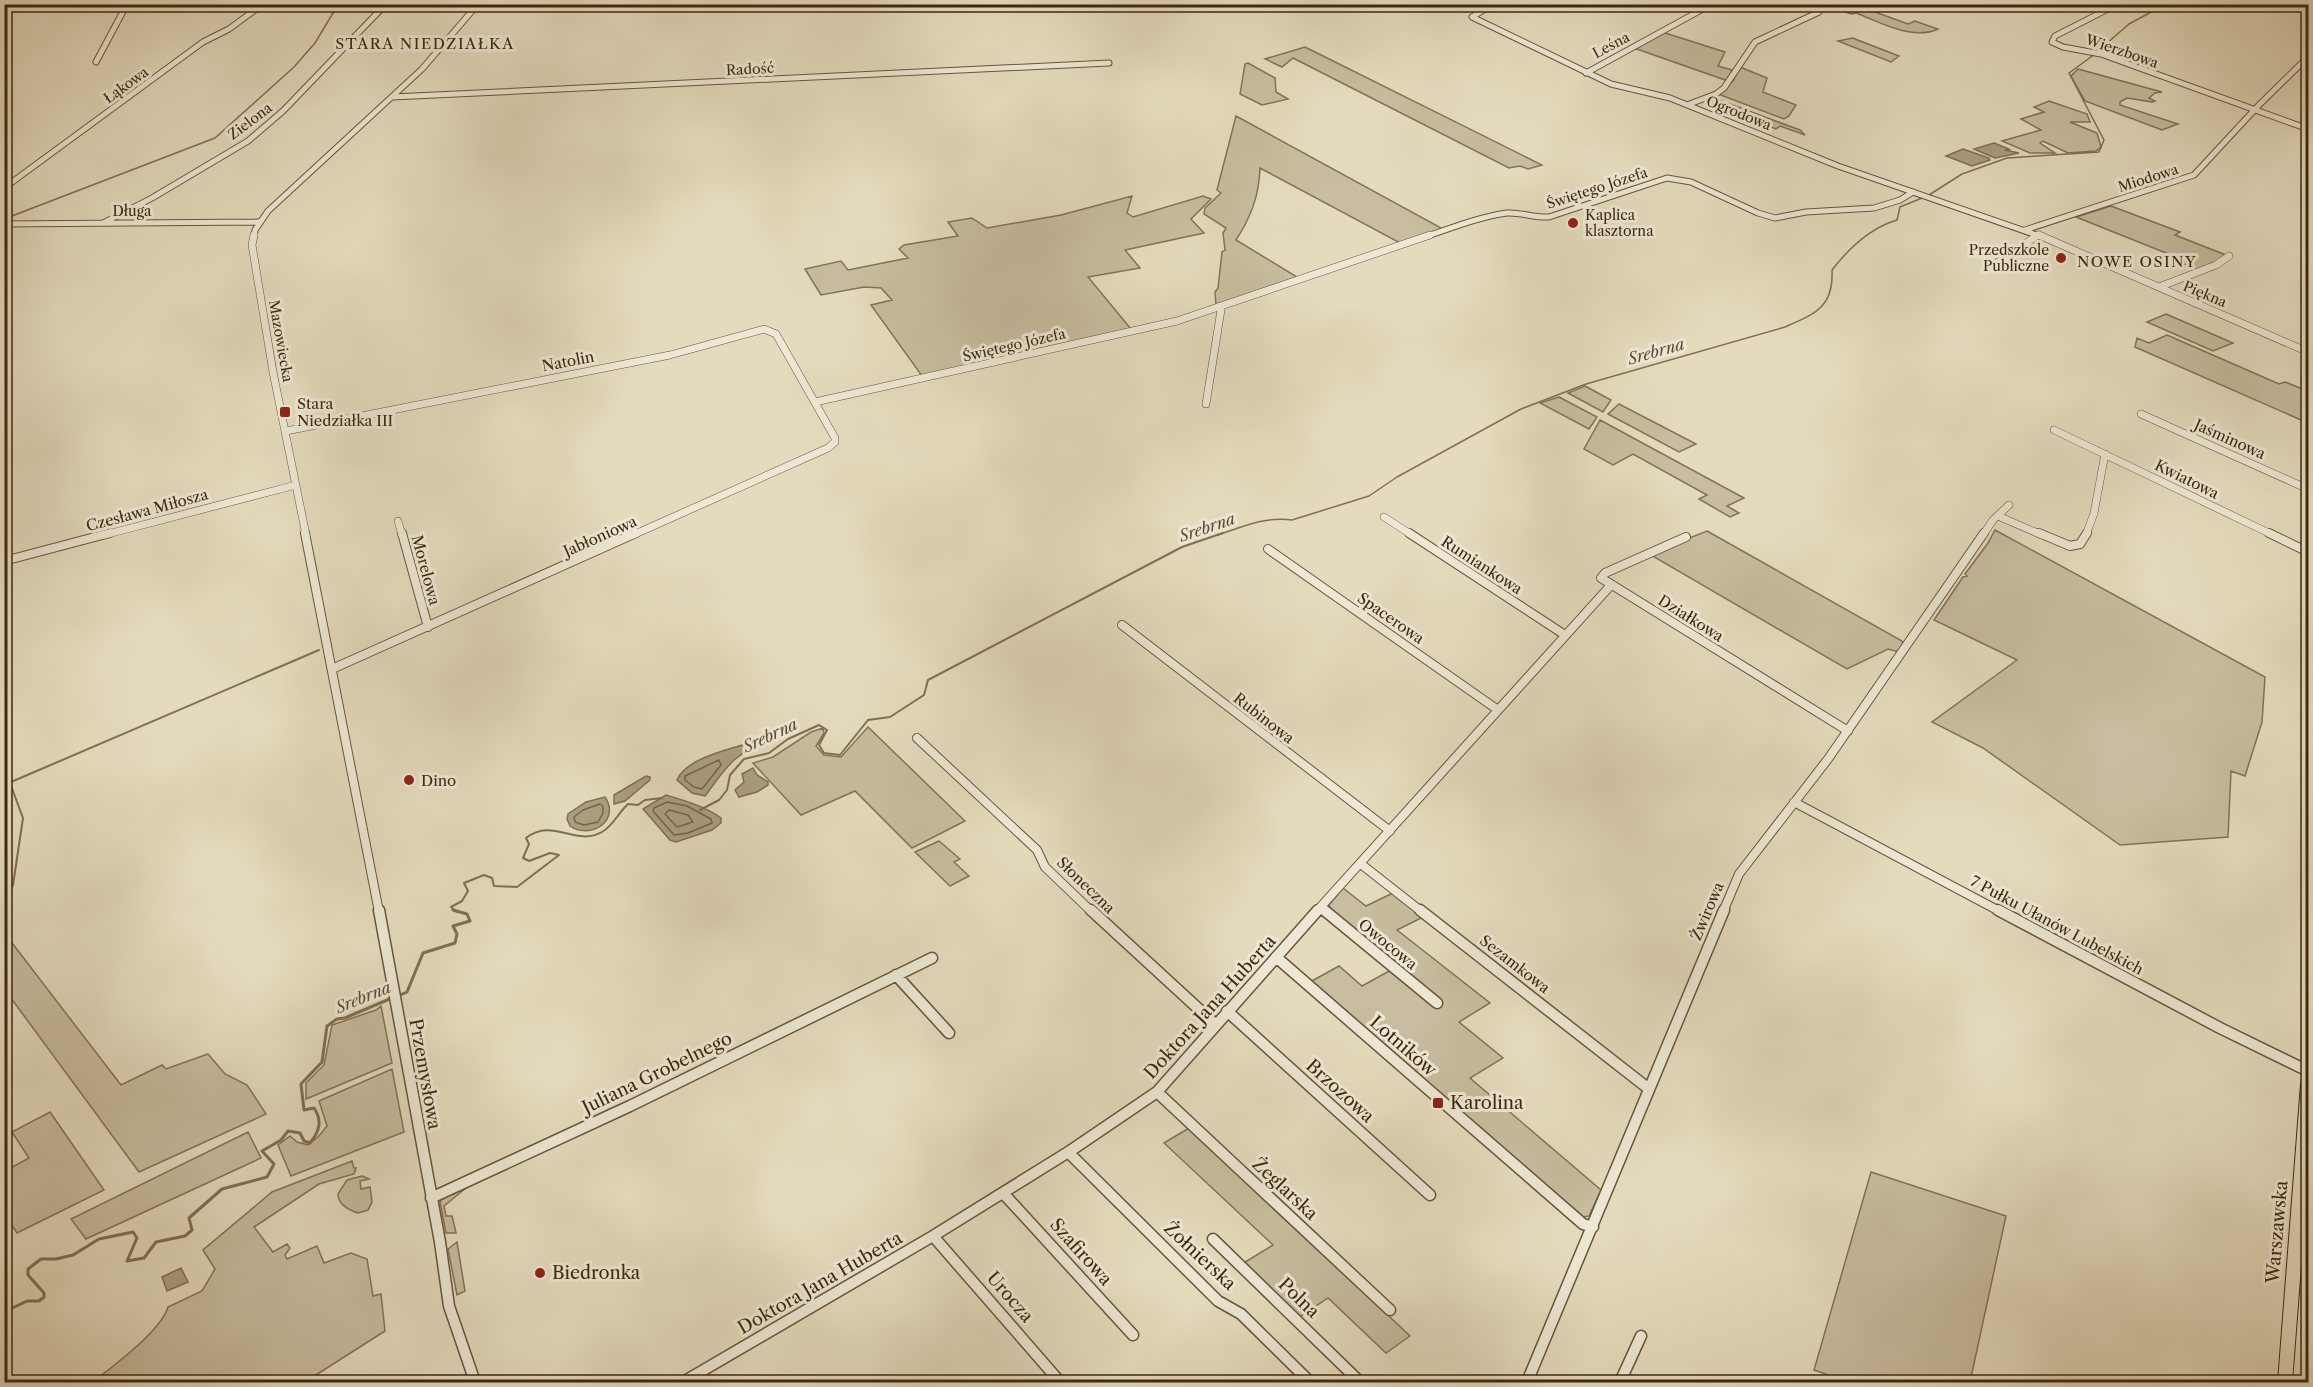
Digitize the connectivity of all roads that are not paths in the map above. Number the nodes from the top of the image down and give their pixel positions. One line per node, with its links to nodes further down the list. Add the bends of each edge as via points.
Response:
1 (127, 4): 10 (street)
2 (263, 4): 17 (street, Łąkowa, via 203,42)
3 (387, 4): 20 (street, Zielona, via 283,111 248,141)
4 (478, 4): 13 (street, via 422,69)
5 (1492, 4): 12 (street, Ogrodowa, via 1472,17)
6 (1712, 4): 12 (street, Leśna)
7 (2111, 4): 15 (street, Wierzbowa, via 2055,36 2052,42 2098,53)
8 (1819, 12): 14 (street, via 1755,42 1724,88)
9 (2308, 57): 15 (street, Miodowa)
10 (96, 62)
11 (1109, 63): 13 (street, Radość)
12 (1586, 73): 14 (street, Ogrodowa, via 1619,87 1663,95)
13 (392, 97): 19 (street)
14 (1688, 105): 18 (street, Ogrodowa)
15 (2254, 110): 16 (street); 22 (street, Miodowa, via 2191,176)
16 (2308, 129)
17 (4, 188)
18 (1913, 192): 22 (street, Ogrodowa); 27 (street, Świętego Józefa, via 1883,206 1778,218 1685,180 1667,178 1549,217 1509,213 1463,224)
19 (259, 222): 20 (street, Długa); 33 (street, Mazowiecka, via 253,237 253,254)
20 (103, 223): 21 (street, Długa)
21 (4, 224)
22 (2025, 230): 23 (street, Piękna)
23 (2038, 235): 25 (street); 26 (street, Piękna)
24 (2229, 256): 26 (street, via 2216,266)
25 (1991, 267)
26 (2159, 287): 28 (street, Piękna)
27 (1218, 307): 29 (street, Świętego Józefa, via 1159,325); 30 (street, via 1221,310)
28 (2308, 352)
29 (815, 402): 33 (street, Natolin, via 776,334 764,329 670,354); 47 (street, Jabłoniowa, via 835,438 828,448)
30 (1206, 404)
31 (2141, 414): 36 (street, Jaśminowa)
32 (2054, 430): 34 (street, Kwiatowa)
33 (286, 431): 35 (street, Mazowiecka)
34 (2105, 454): 38 (street, via 2094,513 2080,544 2061,543); 43 (street, Kwiatowa)
35 (296, 485): 44 (street, Czesława Miłosza); 49 (street, Mazowiecka)
36 (2308, 489)
37 (2009, 505): 38 (street, Żwirowa)
38 (1998, 516): 51 (street, Żwirowa)
39 (1384, 517): 48 (street, Rumiankowa)
40 (398, 521): 47 (street, Morelowa)
41 (1686, 537): 45 (street, via 1602,576)
42 (1268, 549): 50 (street, Spacerowa)
43 (2308, 552)
44 (4, 561)
45 (1611, 585): 48 (street, Doktora Jana Huberta); 51 (street, Działkowa)
46 (1122, 625): 55 (street, Rubinowa)
47 (428, 627): 49 (street, Jabłoniowa)
48 (1565, 635): 50 (street, Doktora Jana Huberta)
49 (332, 669): 53 (street, Mazowiecka)
50 (1498, 710): 55 (street, Doktora Jana Huberta)
51 (1848, 731): 54 (street, Żwirowa)
52 (917, 738): 63 (street, Słoneczna, via 1036,850 1045,867)
53 (352, 769): 72 (street, Przemysłowa)
54 (1794, 802): 65 (street, 7 Pułku Ułanów Lubelskich); 67 (street, Żwirowa, via 1734,884)
55 (1390, 831): 56 (street, Doktora Jana Huberta)
56 (1361, 864): 57 (street, Doktora Jana Huberta); 67 (street, Sezamkowa)
57 (1321, 908): 59 (street, Doktora Jana Huberta); 61 (street, Owocowa)
58 (932, 957): 60 (street, Juliana Grobelnego)
59 (1276, 957): 62 (street, Doktora Jana Huberta); 73 (street, Lotników, via 1583,1224)
60 (896, 975): 64 (street); 72 (street, Juliana Grobelnego)
61 (1437, 1003)
62 (1227, 1011): 63 (street, Doktora Jana Huberta); 71 (street, Brzozowa)
63 (1215, 1024): 68 (street, Doktora Jana Huberta)
64 (949, 1033)
65 (2308, 1071)
66 (2308, 1084): 86 (main road, Warszawska)
67 (1649, 1089): 73 (street, Żwirowa)
68 (1157, 1092): 69 (street, Doktora Jana Huberta); 76 (street, Żeglarska)
69 (1068, 1152): 70 (street, Doktora Jana Huberta); 82 (street, Żołnierska, via 1218,1300 1241,1314)
70 (1003, 1192): 74 (street, Doktora Jana Huberta); 77 (street, Szafirowa)
71 (1430, 1195)
72 (431, 1198): 79 (street, Przemysłowa, via 449,1306)
73 (1593, 1227): 84 (street, Żwirowa)
74 (933, 1236): 80 (street, Doktora Jana Huberta); 81 (street, Urocza)
75 (1213, 1239): 83 (street, Polna)
76 (1390, 1310)
77 (1133, 1335)
78 (1641, 1336): 85 (street)
79 (475, 1383)
80 (683, 1383)
81 (1060, 1383)
82 (1310, 1383)
83 (1360, 1383)
84 (1527, 1383)
85 (1620, 1383)
86 (2286, 1383)

